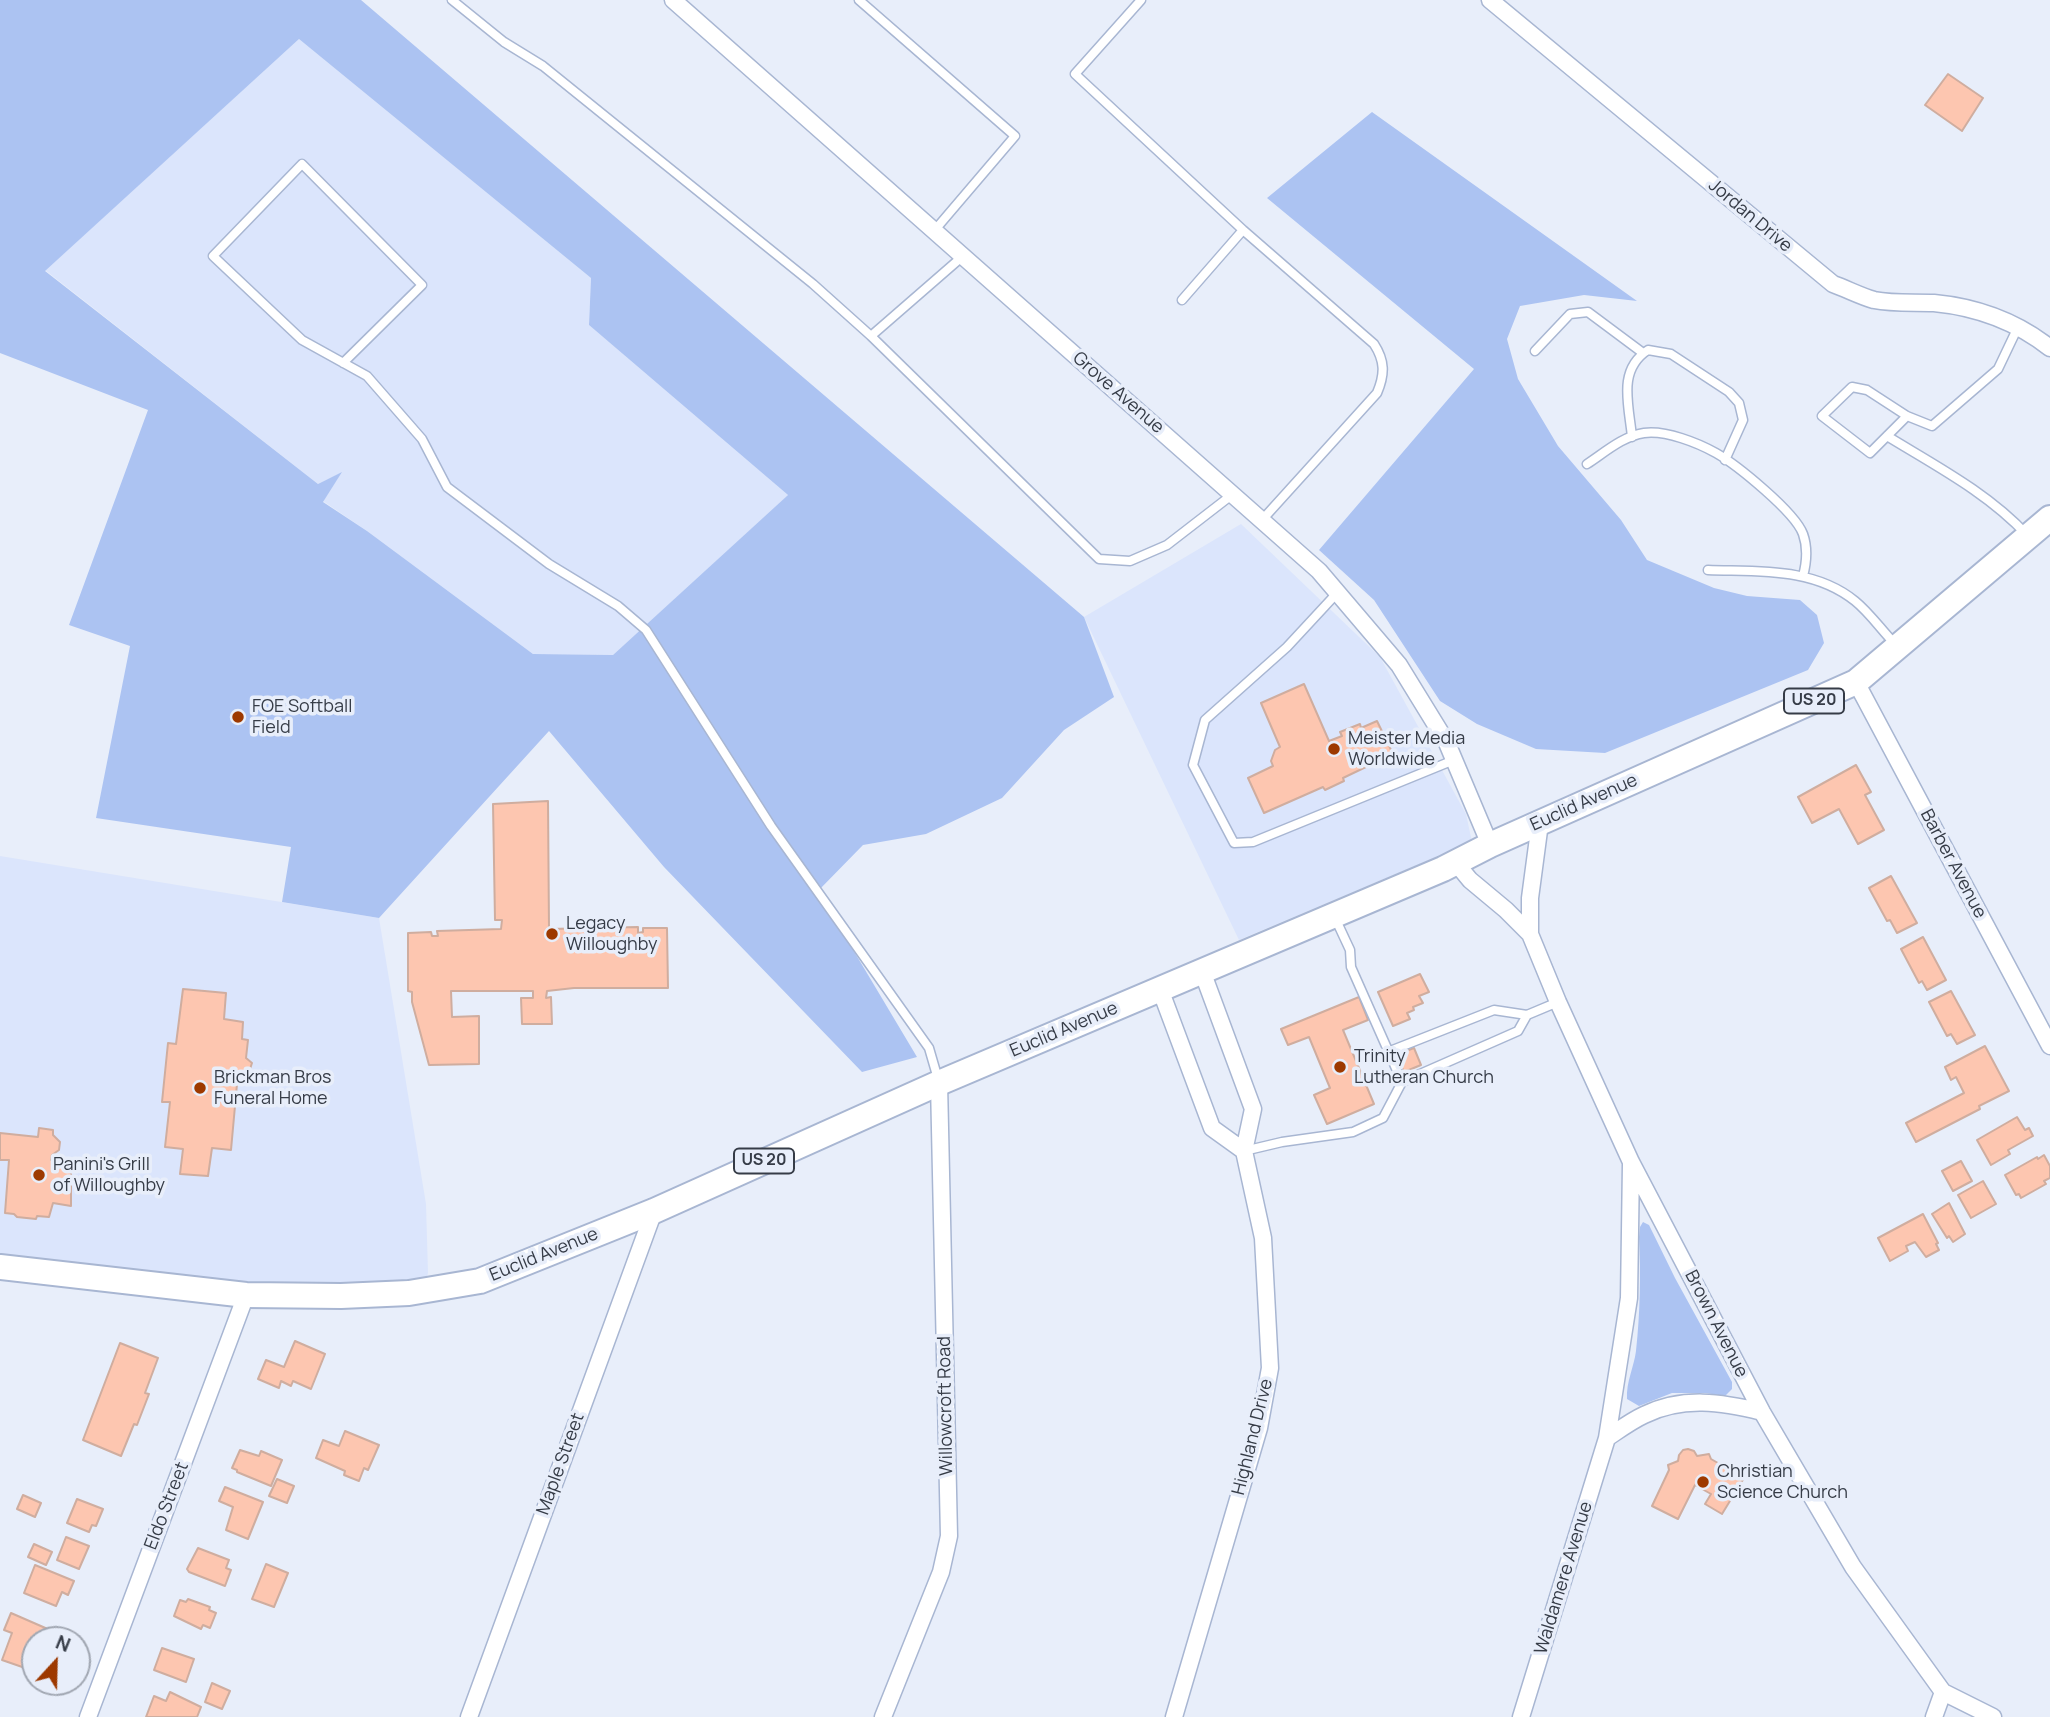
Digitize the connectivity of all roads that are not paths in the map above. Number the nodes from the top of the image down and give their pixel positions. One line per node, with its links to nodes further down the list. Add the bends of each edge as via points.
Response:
1 (452, 0): 11 (lane, via 543,66)
2 (673, 0): 7 (street, Grove Avenue)
3 (859, 0): 7 (lane, via 1015,136)
4 (1141, 0): 6 (lane, via 1075,74)
5 (1490, 0): 10 (street, Jordan Drive, via 1833,284 1875,300 1971,309)
6 (1243, 230): 9 (lane); 22 (lane, via 1374,344 1384,369 1377,393)
7 (934, 231): 8 (street, Grove Avenue)
8 (963, 256): 11 (lane); 21 (street, Grove Avenue)
9 (1182, 300)
10 (2018, 327): 12 (street, Jordan Drive); 16 (lane, via 1998,369 1932,426)
11 (872, 336): 21 (lane, via 1099,559 1130,561 1167,545)
12 (2050, 348)
13 (1535, 351): 14 (lane, via 1570,314 1579,311 1588,312)
14 (1643, 353): 18 (lane, via 1627,375); 19 (lane, via 1671,354 1739,403 1743,420)
15 (343, 363): 15 (lane, via 422,285 302,164 214,256 302,340); 42 (lane, via 367,376 422,439 447,487 646,630 771,826 929,1048)
16 (1907, 416): 17 (lane); 17 (lane, via 1867,390 1852,387 1822,416 1870,453)
17 (1887, 436): 23 (lane, via 2005,511)
18 (1632, 437): 19 (lane, via 1646,433 1671,436); 20 (lane)
19 (1725, 460): 25 (lane, via 1783,506 1802,531 1807,559)
20 (1587, 464)
21 (1233, 494): 22 (street, Grove Avenue)
22 (1262, 520): 26 (street, Grove Avenue)
23 (2043, 529): 27 (main road, Euclid Avenue / US 20)
24 (1708, 570): 25 (lane)
25 (1803, 576): 27 (lane, via 1854,600)
26 (1338, 592): 29 (street, Grove Avenue, via 1399,665); 29 (lane, via 1287,647 1205,720 1193,765 1234,843 1253,842)
27 (1898, 647): 28 (main road, Euclid Avenue / US 20)
28 (1856, 682): 30 (main road, Euclid Avenue / US 20); 39 (street, Barber Avenue)
29 (1454, 760): 31 (street, Grove Avenue)
30 (1540, 823): 31 (main road, Euclid Avenue / US 20); 34 (street, Brown Avenue)
31 (1490, 845): 32 (main road, Euclid Avenue / US 20)
32 (1456, 863): 33 (main road, Euclid Avenue / US 20); 34 (street, Brown Avenue)
33 (1333, 914): 35 (main road, Euclid Avenue / US 20); 40 (lane, via 1350,950 1351,967)
34 (1530, 934): 37 (street, Brown Avenue)
35 (1202, 971): 36 (main road, Euclid Avenue / US 20); 43 (street, Highland Drive, via 1253,1109)
36 (1160, 989): 42 (main road, Euclid Avenue / US 20); 43 (street, via 1212,1128)
37 (1558, 1002): 38 (lane); 44 (street, Brown Avenue)
38 (1527, 1015): 40 (lane, via 1494,1010); 41 (lane, via 1518,1031)
39 (2050, 1046)
40 (1390, 1051): 41 (lane)
41 (1402, 1082): 43 (lane, via 1383,1118 1353,1132)
42 (939, 1083): 45 (main road, Euclid Avenue / US 20); 53 (street, Willowcroft Road, via 949,1535 941,1573)
43 (1244, 1151): 54 (street, Highland Drive, via 1263,1238 1270,1368 1259,1428)
44 (1631, 1162): 48 (street, Brown Avenue); 49 (street, Waldamere Avenue, via 1629,1298)
45 (654, 1211): 47 (main road, Euclid Avenue / US 20, via 480,1281 409,1293); 52 (street, Maple Street)
46 (0, 1266): 47 (main road, Euclid Avenue / US 20)
47 (246, 1294): 51 (street, Eldo Street)
48 (1762, 1412): 49 (street, via 1690,1401 1645,1414); 50 (street, Brown Avenue, via 1853,1567)
49 (1607, 1438): 55 (street, Waldamere Avenue)
50 (1943, 1692): 56 (street); 57 (street)
51 (88, 1717)
52 (469, 1717)
53 (883, 1717)
54 (1174, 1717)
55 (1521, 1717)
56 (1934, 1717)
57 (1993, 1717)

